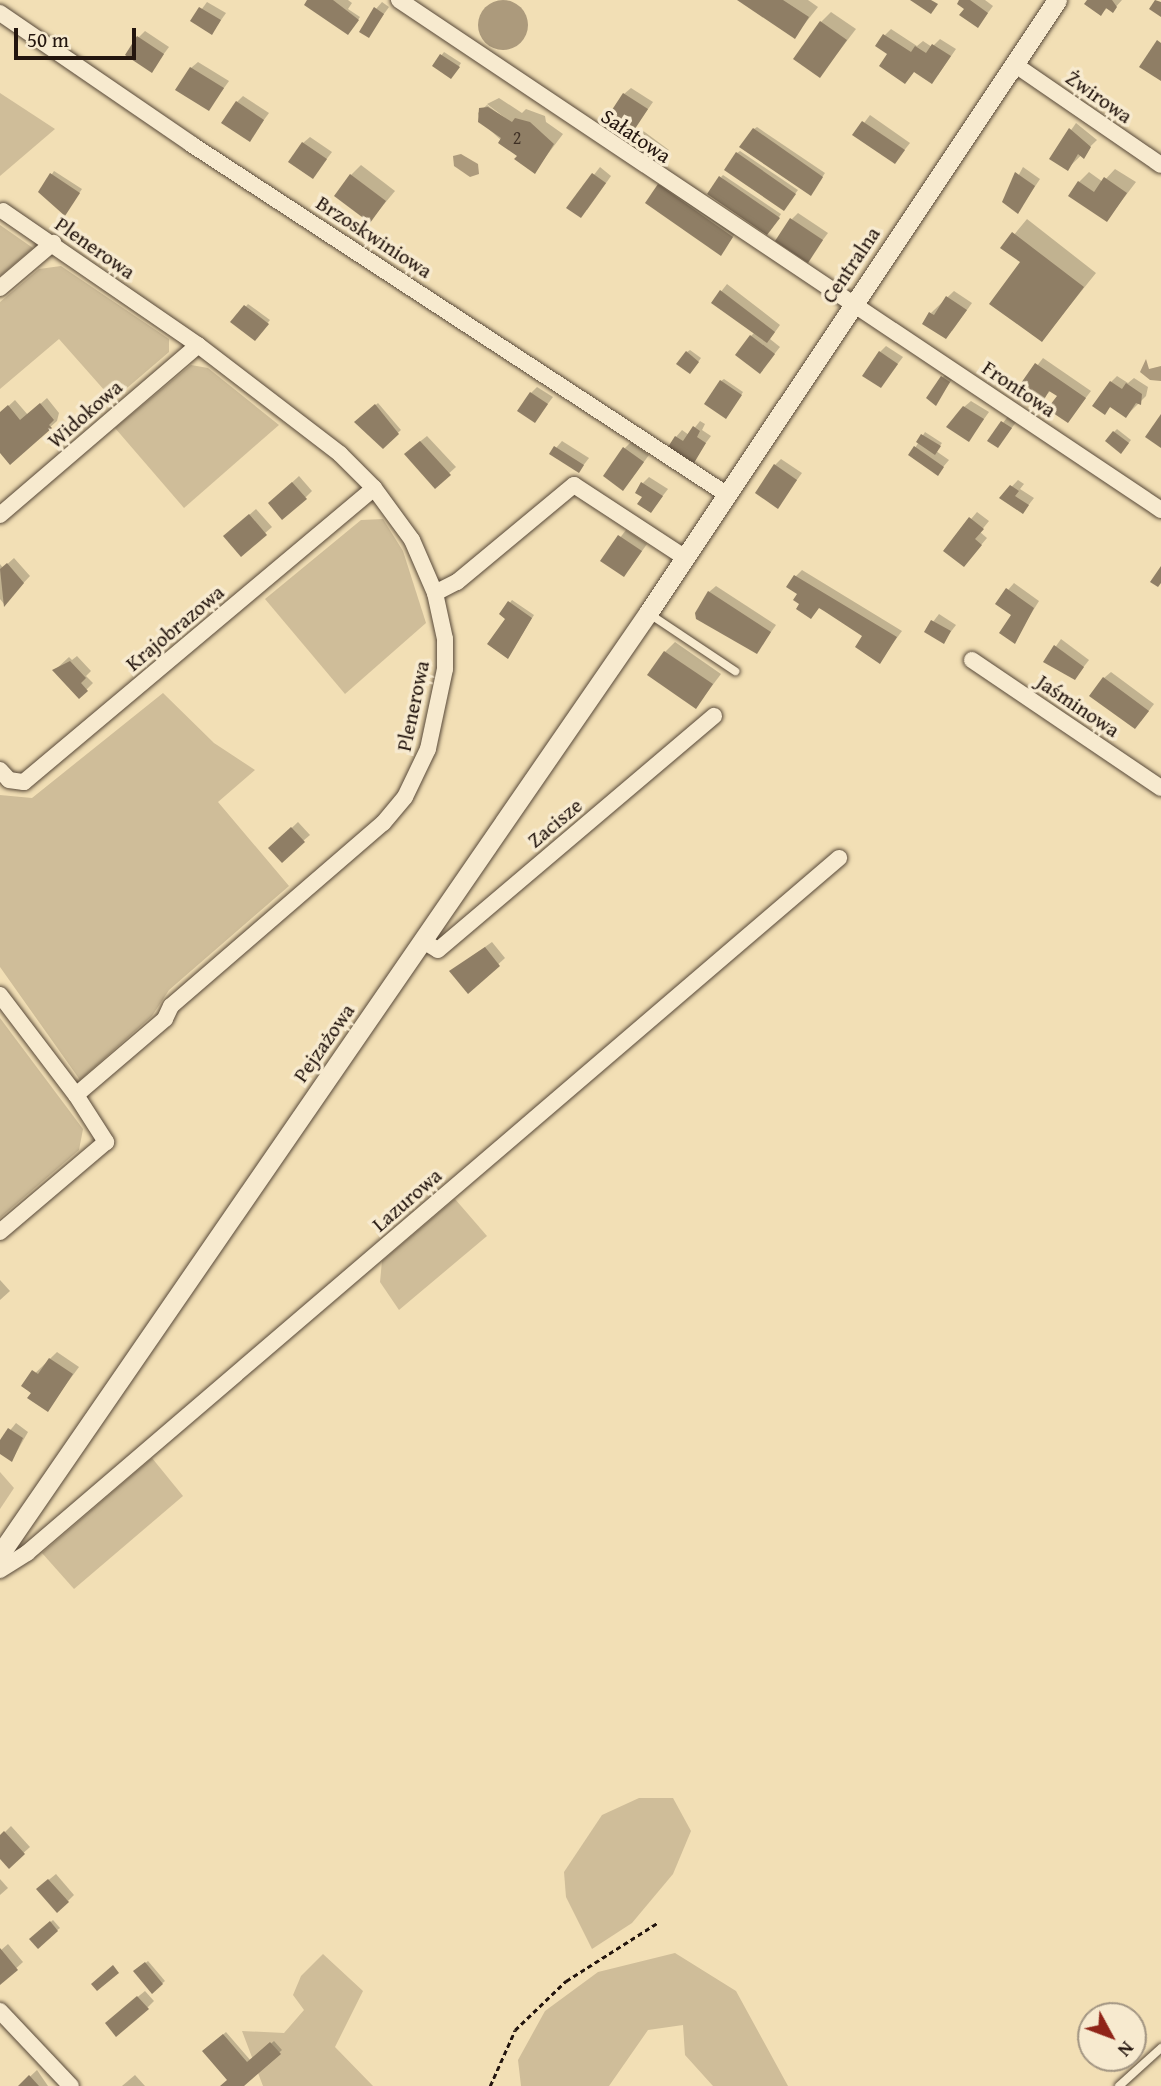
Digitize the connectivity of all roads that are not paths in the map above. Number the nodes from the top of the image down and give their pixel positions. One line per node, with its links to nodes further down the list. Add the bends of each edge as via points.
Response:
1 (8, 0): 4 (street)
2 (399, 0): 10 (street, Sałatowa)
3 (1052, 2): 5 (street, Centralna)
4 (0, 12): 13 (street, Brzoskwiniowa, via 191,144)
5 (1014, 64): 6 (street, Żwirowa); 10 (street, Centralna)
6 (1161, 165)
7 (3, 211): 8 (street, Plenerowa)
8 (53, 243): 9 (street); 11 (street, Plenerowa)
9 (0, 288)
10 (853, 303): 13 (street, Centralna); 14 (street, Frontowa)
11 (198, 345): 12 (street, Plenerowa, via 340,454); 15 (street, Widokowa)
12 (374, 488): 17 (street, Plenerowa, via 412,540); 22 (street, Krajobrazowa, via 24,782 9,780)
13 (726, 495): 16 (street, Centralna)
14 (1161, 510)
15 (0, 515)
16 (684, 557): 17 (street, via 574,485 457,582); 18 (street, Pejzażowa)
17 (435, 593): 27 (street, Plenerowa, via 445,639 445,670 428,749 405,797 383,823 171,1006 165,1019)
18 (648, 613): 20 (lane); 25 (street, Pejzażowa)
19 (972, 660): 23 (street, Jaśminowa)
20 (735, 671)
21 (714, 716): 25 (street, Zacisze, via 438,950)
22 (0, 770)
23 (1161, 788)
24 (839, 858): 30 (street, Lazurowa, via 27,1553)
25 (423, 941): 29 (street, Pejzażowa)
26 (0, 995): 27 (street)
27 (76, 1095): 28 (street, via 106,1142)
28 (0, 1232)
29 (0, 1554)
30 (0, 1570)
31 (0, 2011): 33 (street)
32 (1161, 2048): 34 (lane)
33 (71, 2086)
34 (1119, 2086)

